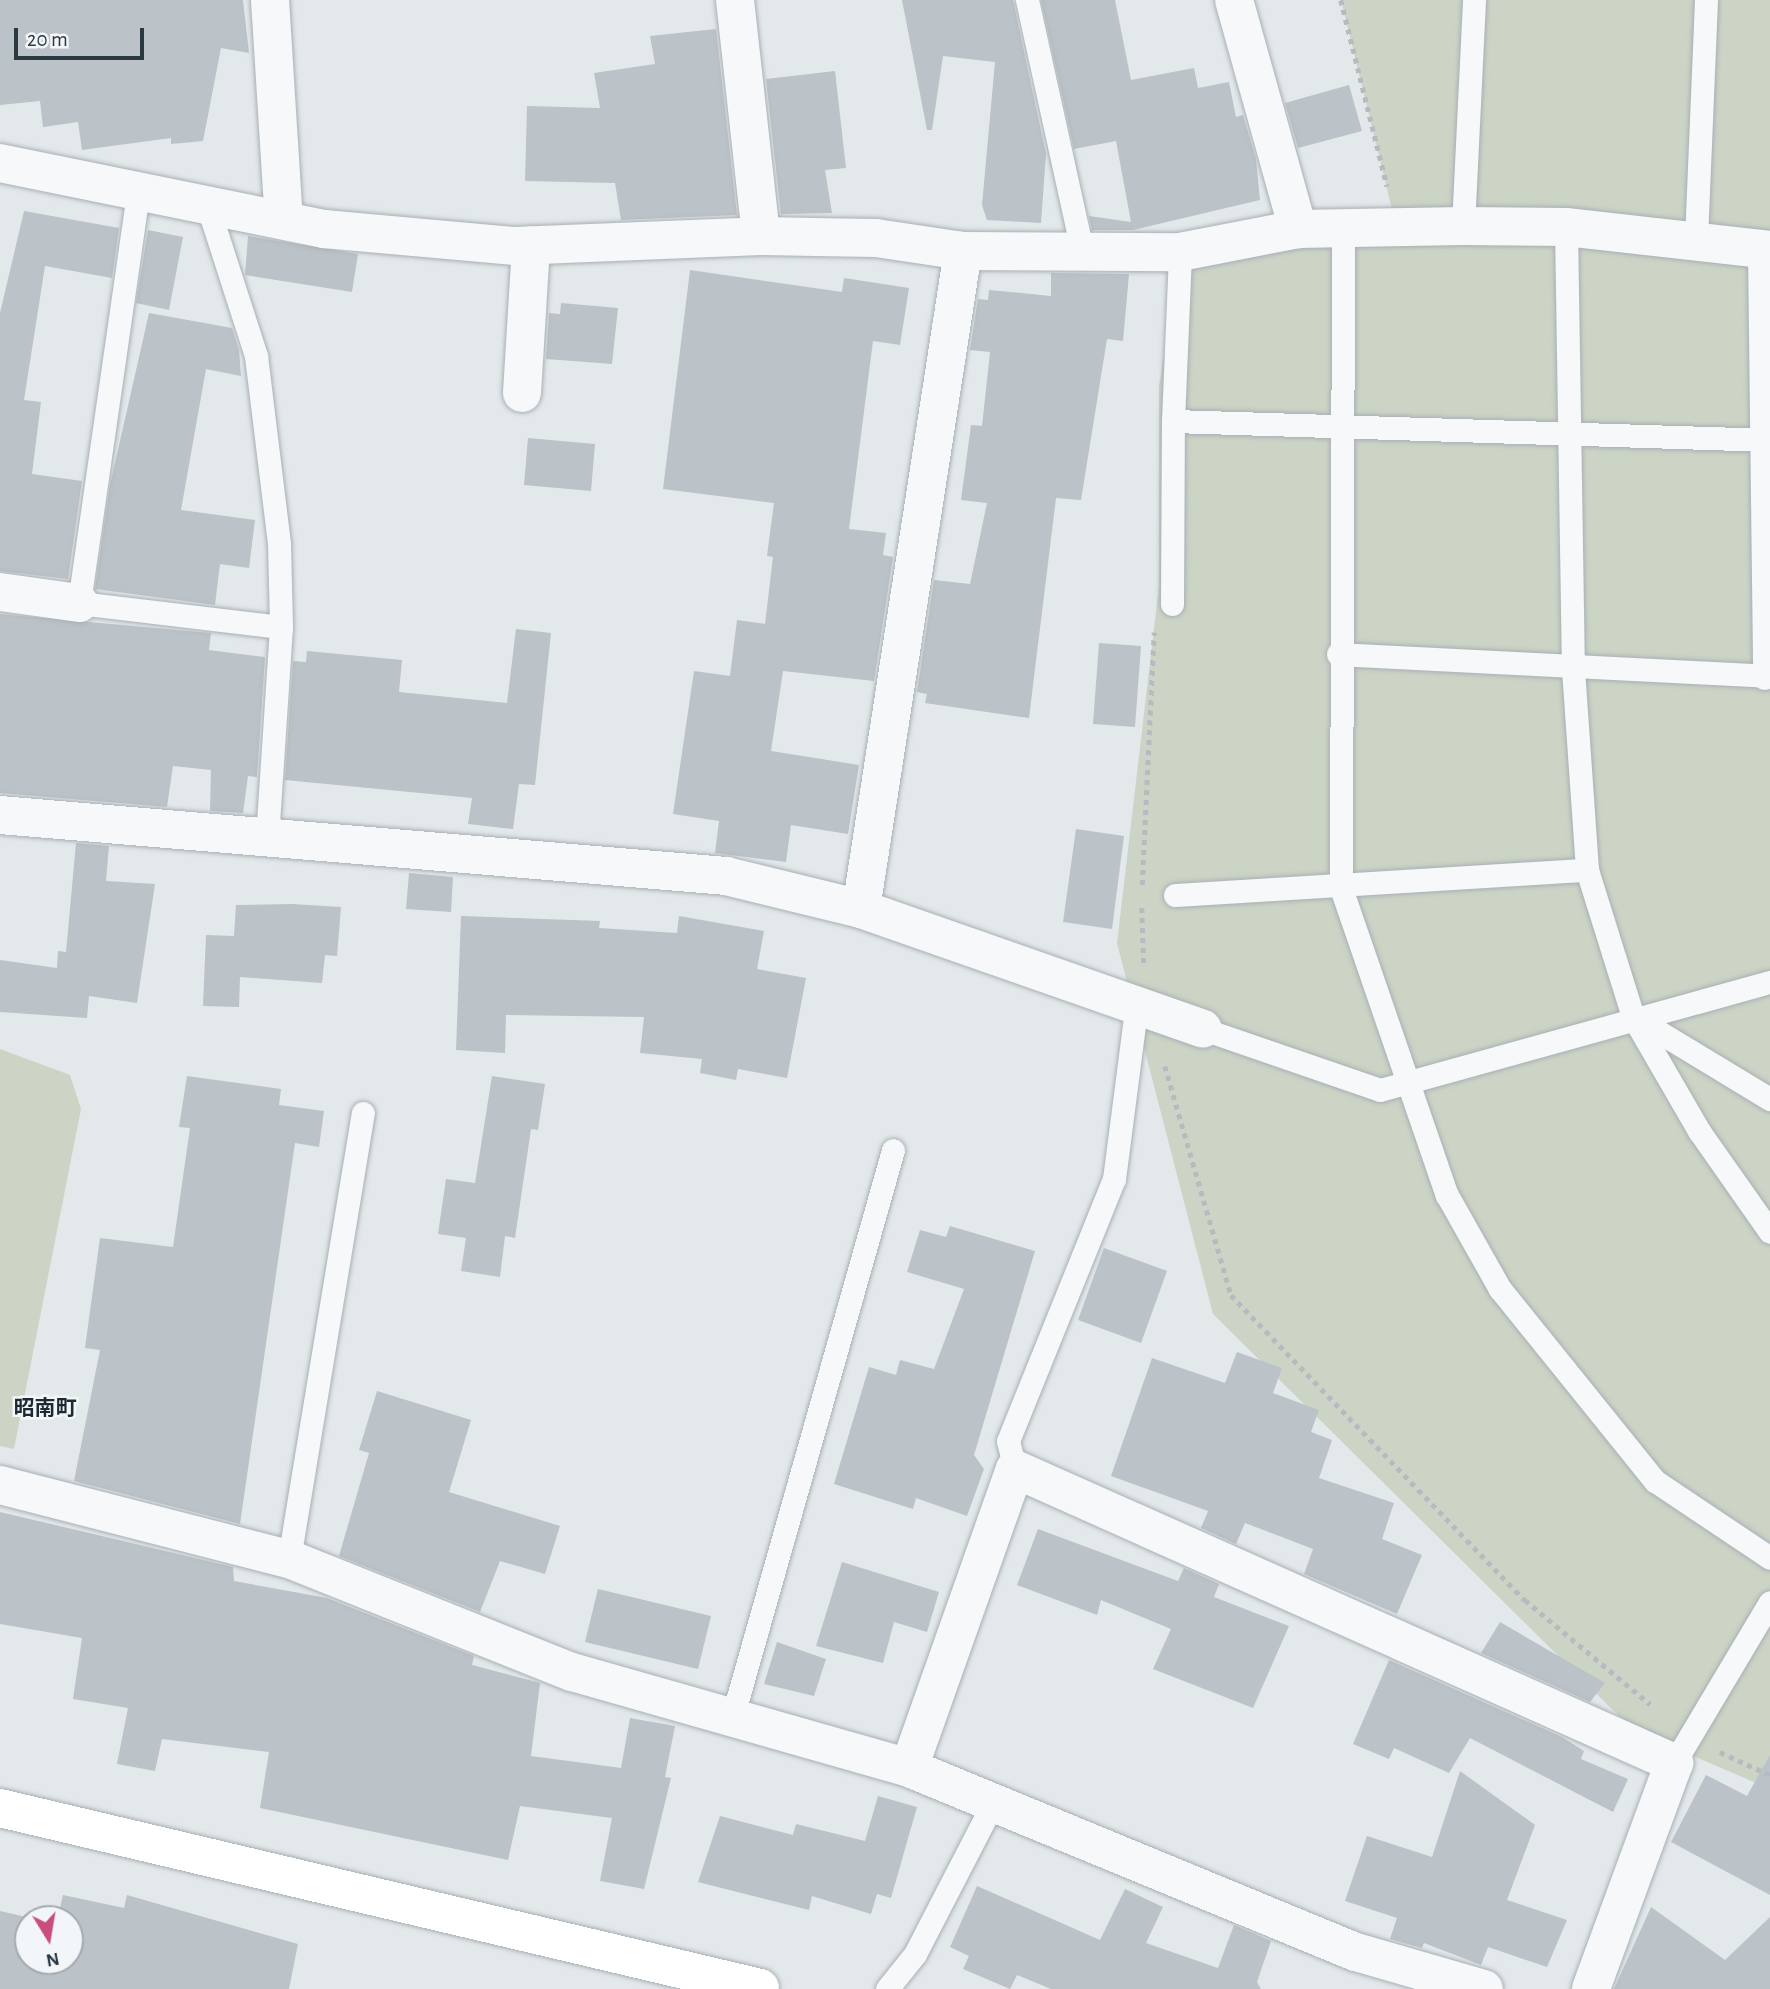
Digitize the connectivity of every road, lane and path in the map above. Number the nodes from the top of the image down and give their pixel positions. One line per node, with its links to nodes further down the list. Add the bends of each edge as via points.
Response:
1 (270, 0): 11 (street)
2 (735, 0): 17 (street)
3 (1027, 0): 22 (lane)
4 (1234, 0): 16 (street)
5 (1340, 0): 13 (path)
6 (1474, 0): 14 (lane)
7 (1706, 0): 18 (lane)
8 (0, 163): 9 (street)
9 (138, 194): 10 (street); 30 (lane)
10 (207, 204): 11 (street); 33 (lane, via 257,356 279,543)
11 (284, 220): 19 (street)
12 (1343, 226): 13 (street); 16 (street); 26 (lane)
13 (1396, 226): 14 (street)
14 (1463, 226): 15 (street)
15 (1566, 227): 18 (street); 27 (lane)
16 (1298, 229): 23 (street)
17 (761, 236): 19 (street); 21 (street, via 876,238)
18 (1696, 239): 20 (street)
19 (531, 245): 24 (street)
20 (1765, 250): 28 (lane)
21 (963, 251): 22 (street); 42 (street)
22 (1082, 251): 23 (street)
23 (1180, 252): 25 (lane)
24 (522, 393)
25 (1172, 421): 26 (lane); 31 (lane)
26 (1339, 428): 27 (lane); 34 (lane)
27 (1568, 434): 28 (lane); 35 (lane)
28 (1766, 440): 36 (lane)
29 (0, 592): 30 (street)
30 (79, 603): 33 (lane)
31 (1172, 604)
32 (1154, 624): 44 (path, via 1142,804)
33 (281, 627): 38 (lane)
34 (1338, 654): 35 (lane); 40 (lane)
35 (1573, 669): 36 (lane); 39 (lane)
36 (1767, 677)
37 (0, 815): 38 (street)
38 (268, 840): 42 (street, via 726,877)
39 (1587, 870): 40 (lane); 45 (lane)
40 (1341, 888): 41 (lane); 47 (lane)
41 (1175, 895)
42 (861, 909): 44 (street)
43 (1770, 982): 45 (lane)
44 (1143, 1012): 46 (street); 52 (lane, via 1114,1179 1008,1441); 58 (path, via 1231,1295 1525,1600)
45 (1633, 1017): 47 (lane); 48 (lane); 51 (lane, via 1699,1131)
46 (1203, 1029): 47 (lane, via 1380,1090)
47 (1412, 1082): 54 (lane, via 1447,1195 1500,1289 1555,1365 1655,1480)
48 (1770, 1099)
49 (363, 1113): 55 (lane)
50 (893, 1150): 57 (lane)
51 (1770, 1232)
52 (1015, 1469): 58 (street); 59 (street)
53 (0, 1485): 55 (street)
54 (1770, 1558)
55 (289, 1559): 57 (street, via 572,1672)
56 (1770, 1602): 58 (lane)
57 (733, 1715): 59 (street)
58 (1682, 1751): 60 (path); 66 (street)
59 (909, 1768): 61 (street)
60 (1770, 1775)
61 (994, 1801): 64 (lane, via 915,1954); 65 (street, via 1356,1952)
62 (0, 1808): 63 (street)
63 (763, 1988)
64 (887, 1989)
65 (1484, 1989)
66 (1591, 1989)

